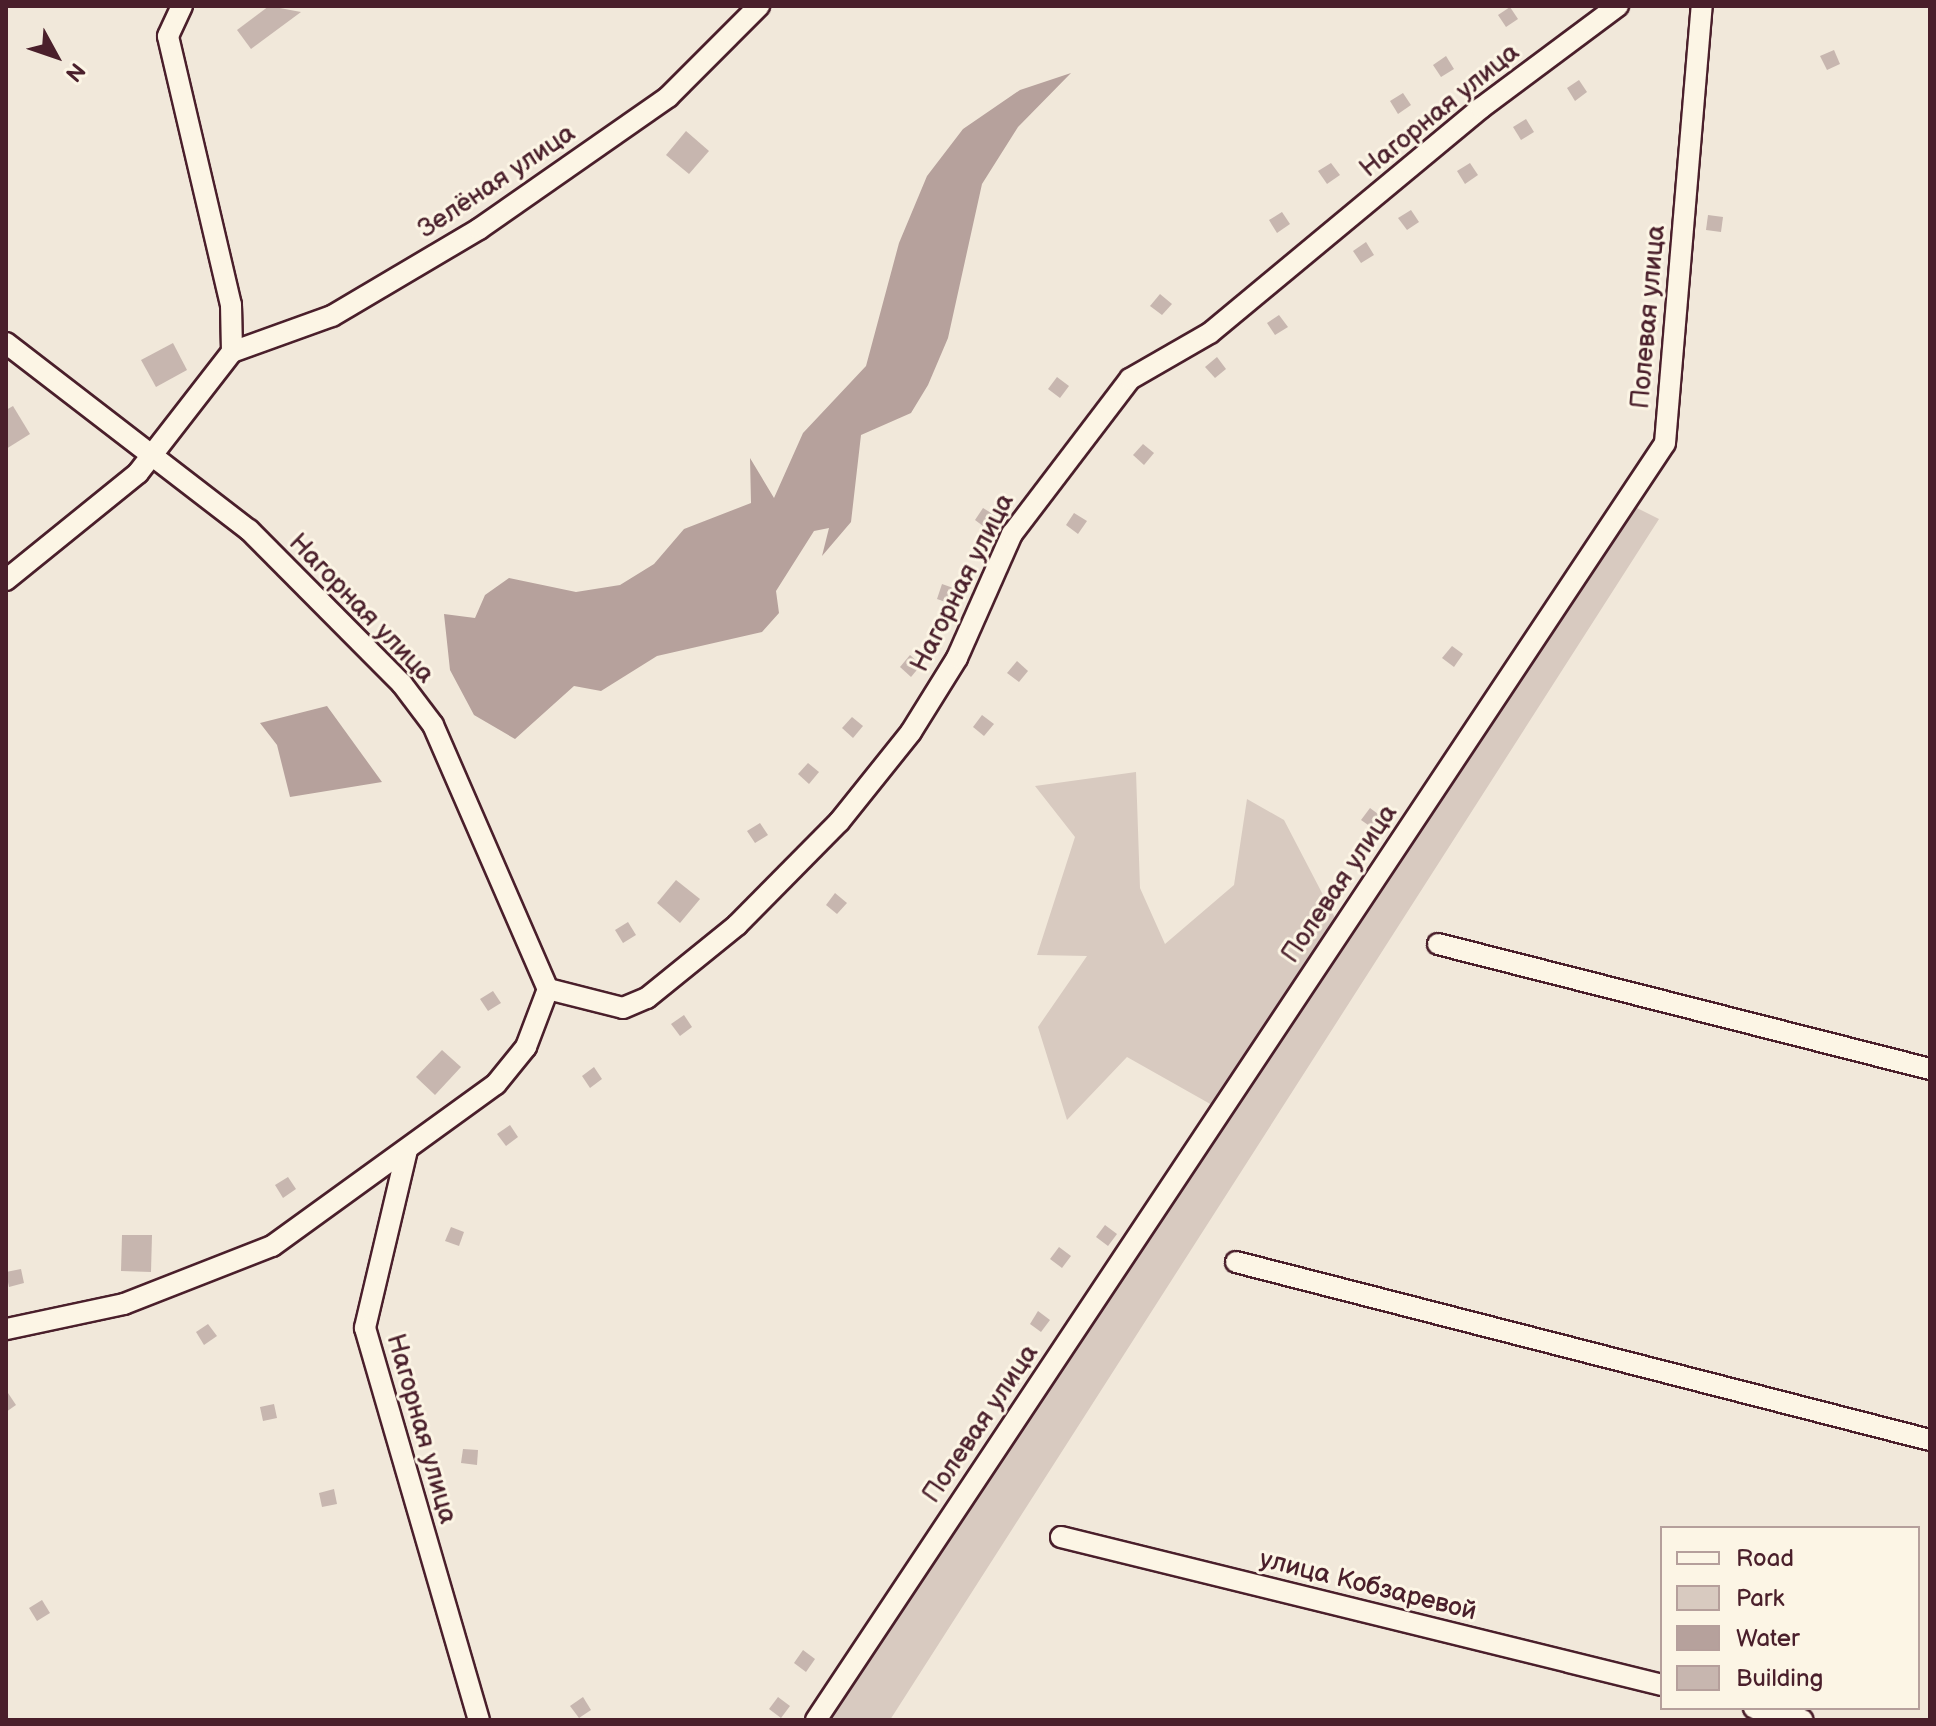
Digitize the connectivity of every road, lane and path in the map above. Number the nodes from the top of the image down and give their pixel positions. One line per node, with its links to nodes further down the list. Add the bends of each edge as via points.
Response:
1 (182, 6): 6 (street, via 168,36 231,305)
2 (759, 6): 6 (street, Зелёная улица, via 668,97 479,229 332,316)
3 (1618, 6): 10 (street, Нагорная улица, via 1481,108 1210,333 1130,379 1012,534 957,658 911,732 839,822 737,925 647,998 623,1008)
4 (1702, 6): 20 (street, Полевая улица, via 1665,443)
5 (6, 343): 7 (street)
6 (232, 352): 7 (street)
7 (156, 452): 8 (street); 10 (street, Нагорная улица, via 249,530 402,684 433,725)
8 (6, 580)
9 (1438, 944): 11 (street)
10 (548, 989): 12 (street, via 513,1067)
11 (1930, 1069)
12 (407, 1150): 14 (street, via 272,1246 124,1304); 19 (street, Нагорная улица, via 365,1328)
13 (1236, 1262): 15 (street)
14 (6, 1329)
15 (1930, 1440)
16 (1061, 1537): 17 (street, улица Кобзаревой)
17 (1660, 1685)
18 (1762, 1710): 21 (street)
19 (479, 1720)
20 (816, 1720)
21 (1803, 1720)

